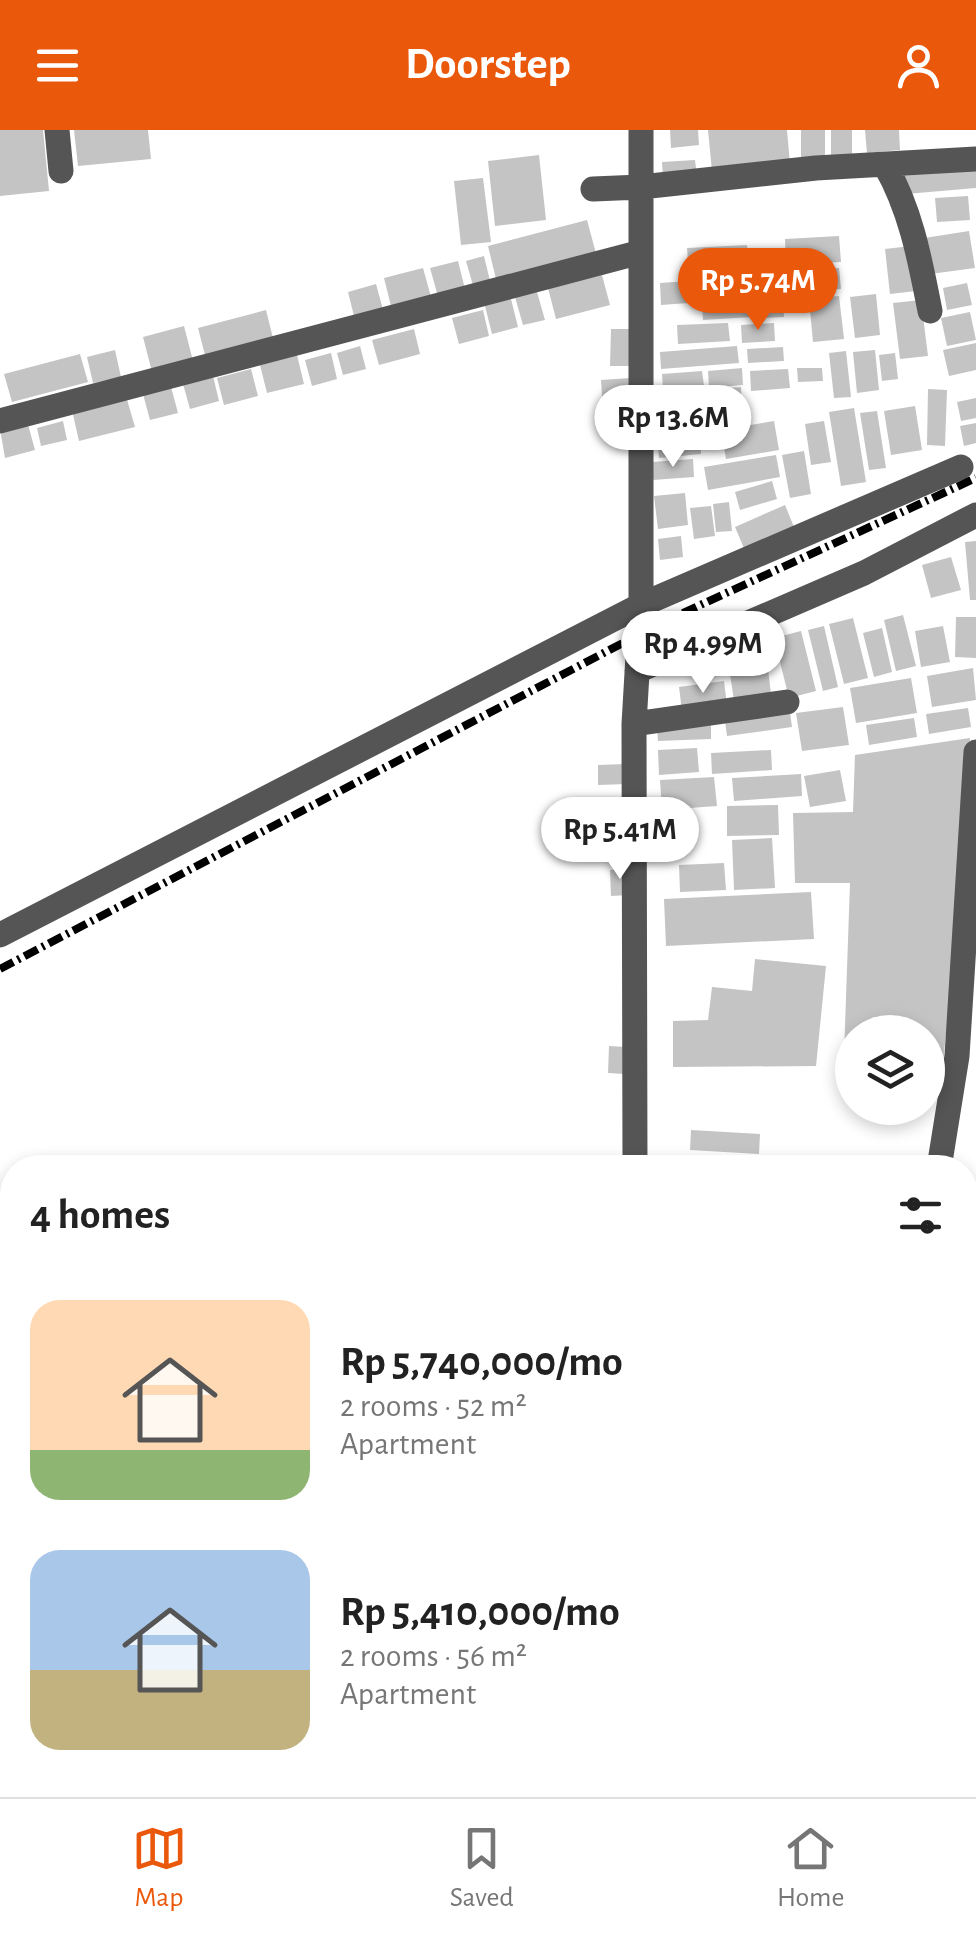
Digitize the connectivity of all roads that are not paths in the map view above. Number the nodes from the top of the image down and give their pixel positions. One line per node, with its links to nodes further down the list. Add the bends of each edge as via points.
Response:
1 (57, 130): 5 (street)
2 (640, 130): 7 (street)
3 (976, 160): 4 (street)
4 (885, 165): 7 (street); 9 (street, via 911,223)
5 (60, 170)
6 (593, 188): 7 (street)
7 (641, 188): 8 (street)
8 (640, 252): 10 (street); 13 (street)
9 (930, 311)
10 (0, 421)
11 (961, 467): 13 (street)
12 (976, 515): 14 (street, via 864,573)
13 (642, 605): 14 (street); 18 (street)
14 (637, 671): 16 (street)
15 (787, 702): 16 (street)
16 (634, 724): 19 (street)
17 (976, 752): 20 (street, via 957,1056)
18 (0, 935)
19 (635, 1155)
20 (941, 1155)

